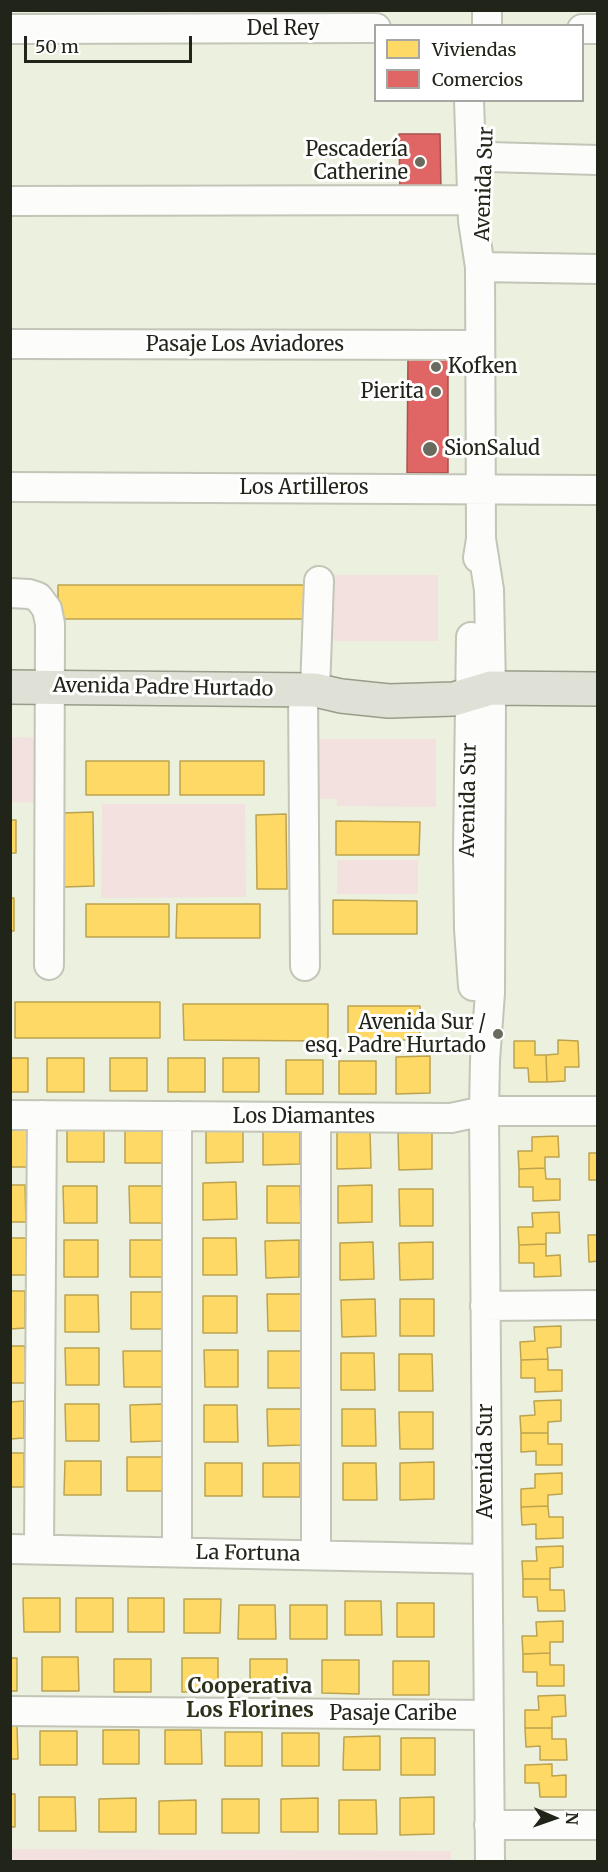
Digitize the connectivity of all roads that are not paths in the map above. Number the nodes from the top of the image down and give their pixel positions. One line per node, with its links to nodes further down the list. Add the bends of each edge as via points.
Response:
1 (133, 20): 2 (street, Del Rey); 4 (street, Del Rey)
2 (269, 20): 3 (street, Del Rey)
3 (374, 28)
4 (10, 29)
5 (469, 102): 9 (street, Avenida Sur)
6 (488, 102): 7 (street, Avenida Sur)
7 (488, 158): 8 (street); 11 (street, Avenida Sur, via 487,225)
8 (597, 160)
9 (472, 200): 10 (street); 11 (street, Avenida Sur)
10 (10, 201)
11 (480, 267): 12 (street); 14 (street, Avenida Sur)
12 (597, 269)
13 (10, 344): 14 (street, Pasaje Los Aviadores)
14 (480, 345): 16 (street, Avenida Sur)
15 (10, 487): 16 (street, Los Artilleros)
16 (480, 489): 17 (street, Los Artilleros); 22 (street, Avenida Sur, via 481,539 489,590)
17 (597, 490)
18 (319, 581): 24 (street)
19 (10, 593): 20 (street, via 38,597 47,609)
20 (49, 686): 21 (main road, Avenida Padre Hurtado); 24 (main road, Avenida Padre Hurtado); 25 (street)
21 (10, 687)
22 (478, 688): 23 (main road, Avenida Padre Hurtado); 24 (main road, Avenida Padre Hurtado, via 441,678 374,679); 27 (street, Avenida Sur, via 490,993)
23 (597, 688)
24 (309, 690): 26 (street)
25 (49, 964)
26 (305, 966)
27 (484, 1111): 28 (street, Los Diamantes); 32 (street, Los Diamantes, via 451,1118); 34 (street, Avenida Sur)
28 (597, 1111)
29 (10, 1115): 30 (street, Los Diamantes)
30 (42, 1115): 31 (street, Los Diamantes); 36 (street)
31 (177, 1116): 32 (street, Los Diamantes); 37 (street)
32 (316, 1117): 38 (street)
33 (597, 1305): 34 (street)
34 (485, 1306): 39 (street, Avenida Sur)
35 (10, 1549): 36 (street, La Fortuna)
36 (39, 1550): 37 (street, La Fortuna)
37 (177, 1552): 38 (street, La Fortuna)
38 (316, 1555): 39 (street, La Fortuna)
39 (486, 1558): 41 (street, Avenida Sur)
40 (10, 1711): 41 (street, Pasaje Caribe)
41 (488, 1715): 42 (street, Avenida Sur)
42 (489, 1825): 43 (street); 44 (street, Avenida Sur)
43 (597, 1825)
44 (490, 1862)

